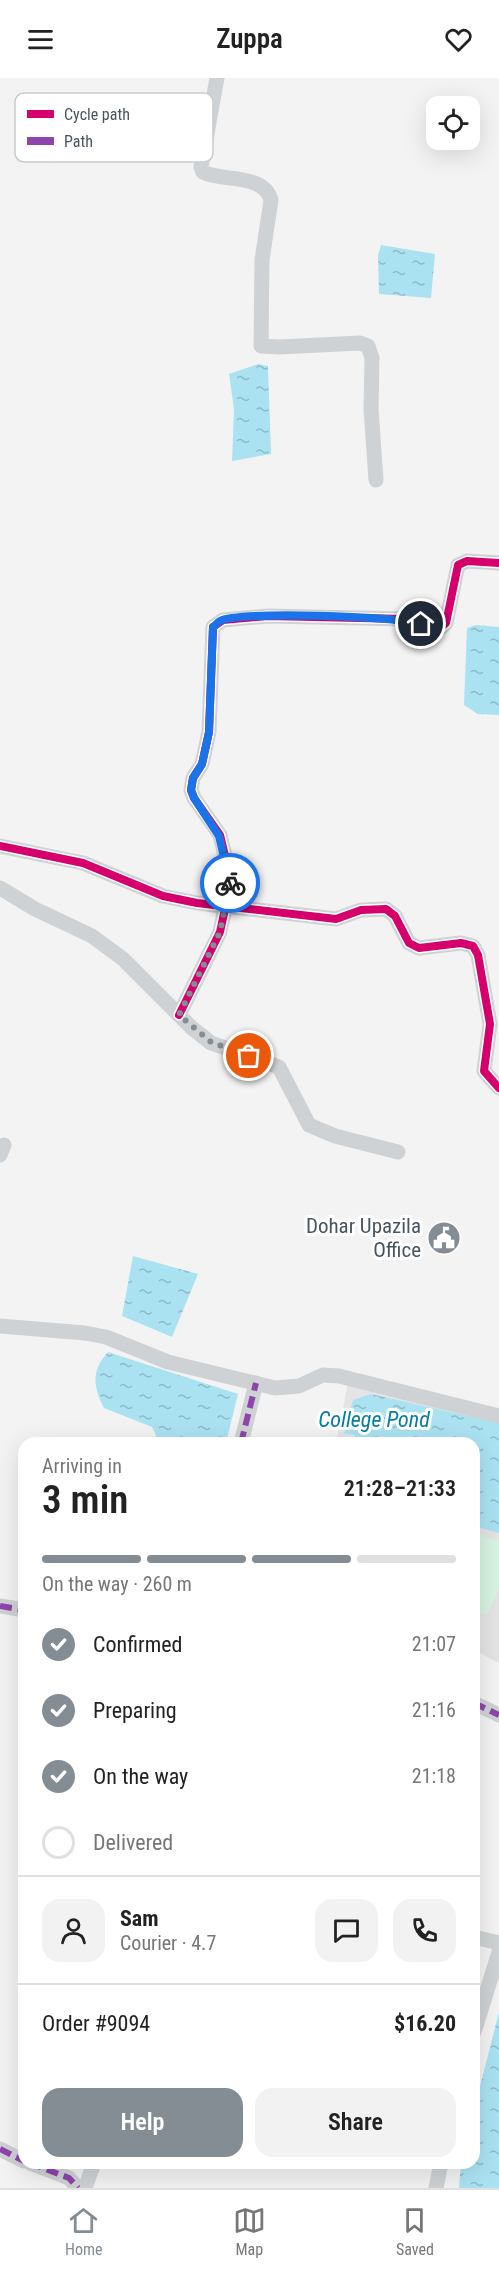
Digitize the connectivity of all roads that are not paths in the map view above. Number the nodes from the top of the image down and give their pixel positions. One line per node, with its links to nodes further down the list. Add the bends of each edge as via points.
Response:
1 (217, 78): 2 (street)
2 (213, 100)
3 (202, 162): 4 (street, via 202,172 258,184 271,200 262,260 261,346 368,346 372,358)
4 (376, 480)
5 (499, 563): 8 (street, via 467,561 458,566 446,623 439,629 406,619 268,616 223,620 213,627 209,732 191,790 219,836 231,880)
6 (0, 846): 8 (street, via 83,863 163,896)
7 (0, 888): 9 (street, via 92,936 123,958)
8 (227, 905): 9 (street, via 220,932); 10 (street, via 336,920 362,910 386,909 395,916 409,943 419,948 461,943 473,946 490,1024 484,1062)
9 (179, 1015): 11 (street, via 211,1042 279,1067 302,1116 316,1130)
10 (493, 1083)
11 (398, 1152)
12 (0, 1326): 13 (street, via 106,1337 168,1362)
13 (256, 1383): 14 (street, via 286,1389 323,1375 339,1376); 15 (street)
14 (499, 1416)
15 (243, 1437)
16 (0, 1606): 17 (street)
17 (18, 1609)
18 (480, 1706): 19 (street)
19 (499, 1715)
20 (480, 1938): 21 (street)
21 (499, 1943)
22 (499, 1952): 23 (street)
23 (480, 2013)
24 (0, 2148): 25 (street)
25 (18, 2158)
26 (46, 2169): 29 (street, via 69,2178)
27 (92, 2169): 30 (street)
28 (440, 2169): 31 (street)
29 (78, 2188)
30 (85, 2188)
31 (436, 2188)

